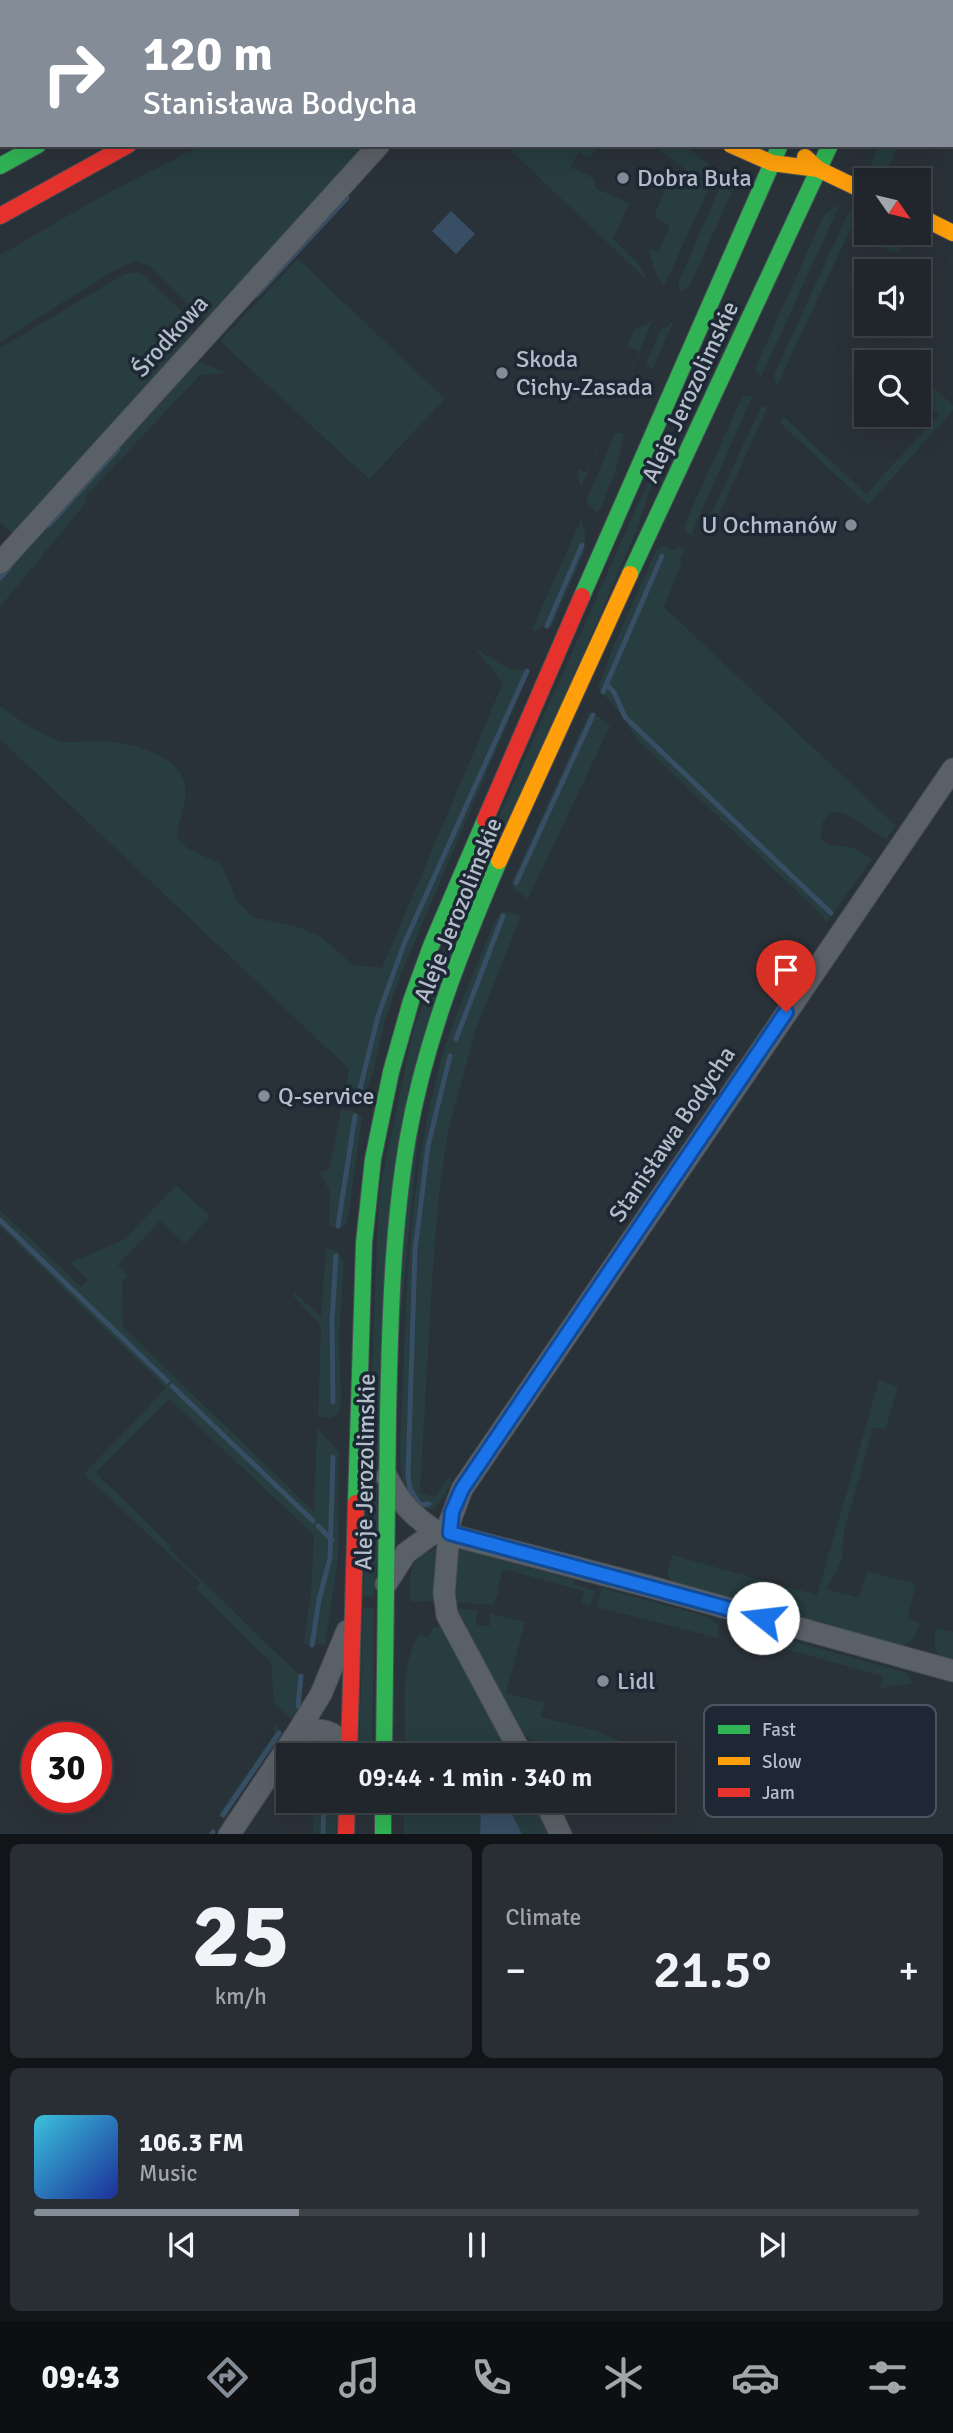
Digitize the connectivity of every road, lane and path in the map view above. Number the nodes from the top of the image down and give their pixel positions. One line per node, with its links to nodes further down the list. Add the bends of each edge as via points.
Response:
1 (34, 147): 10 (main road)
2 (124, 147): 12 (main road)
3 (138, 147): 12 (main road)
4 (377, 147): 17 (street, Środkowa)
5 (736, 147): 9 (main road)
6 (779, 147): 9 (main road, Aleje Jerozolimskie)
7 (793, 147): 11 (main road)
8 (829, 147): 11 (main road, Aleje Jerozolimskie)
9 (772, 163): 11 (main road); 22 (main road, Aleje Jerozolimskie, via 431,947 400,1037 373,1159 364,1243)
10 (0, 166)
11 (818, 169): 13 (main road); 19 (main road, Aleje Jerozolimskie, via 575,695 444,999 416,1098 399,1199)
12 (72, 176): 14 (main road)
13 (854, 186)
14 (0, 216)
15 (931, 222): 16 (main road)
16 (953, 233)
17 (0, 563)
18 (953, 769): 20 (street, Stanisława Bodycha, via 467,1481)
19 (387, 1476): 20 (street, via 407,1509); 21 (main road, Aleje Jerozolimskie)
20 (443, 1532): 21 (street, via 406,1553); 23 (street); 28 (street, Stanisława Bodycha, via 447,1615)
21 (386, 1584): 27 (main road, Aleje Jerozolimskie)
22 (352, 1615): 24 (street, via 325,1686); 26 (main road, Aleje Jerozolimskie)
23 (953, 1671)
24 (297, 1732): 25 (street, via 328,1730); 32 (street)
25 (341, 1743)
26 (349, 1743)
27 (384, 1743)
28 (516, 1743)
29 (347, 1813): 33 (main road)
30 (383, 1813): 34 (main road)
31 (551, 1813): 35 (street)
32 (230, 1834)
33 (346, 1834)
34 (383, 1834)
35 (561, 1834)

